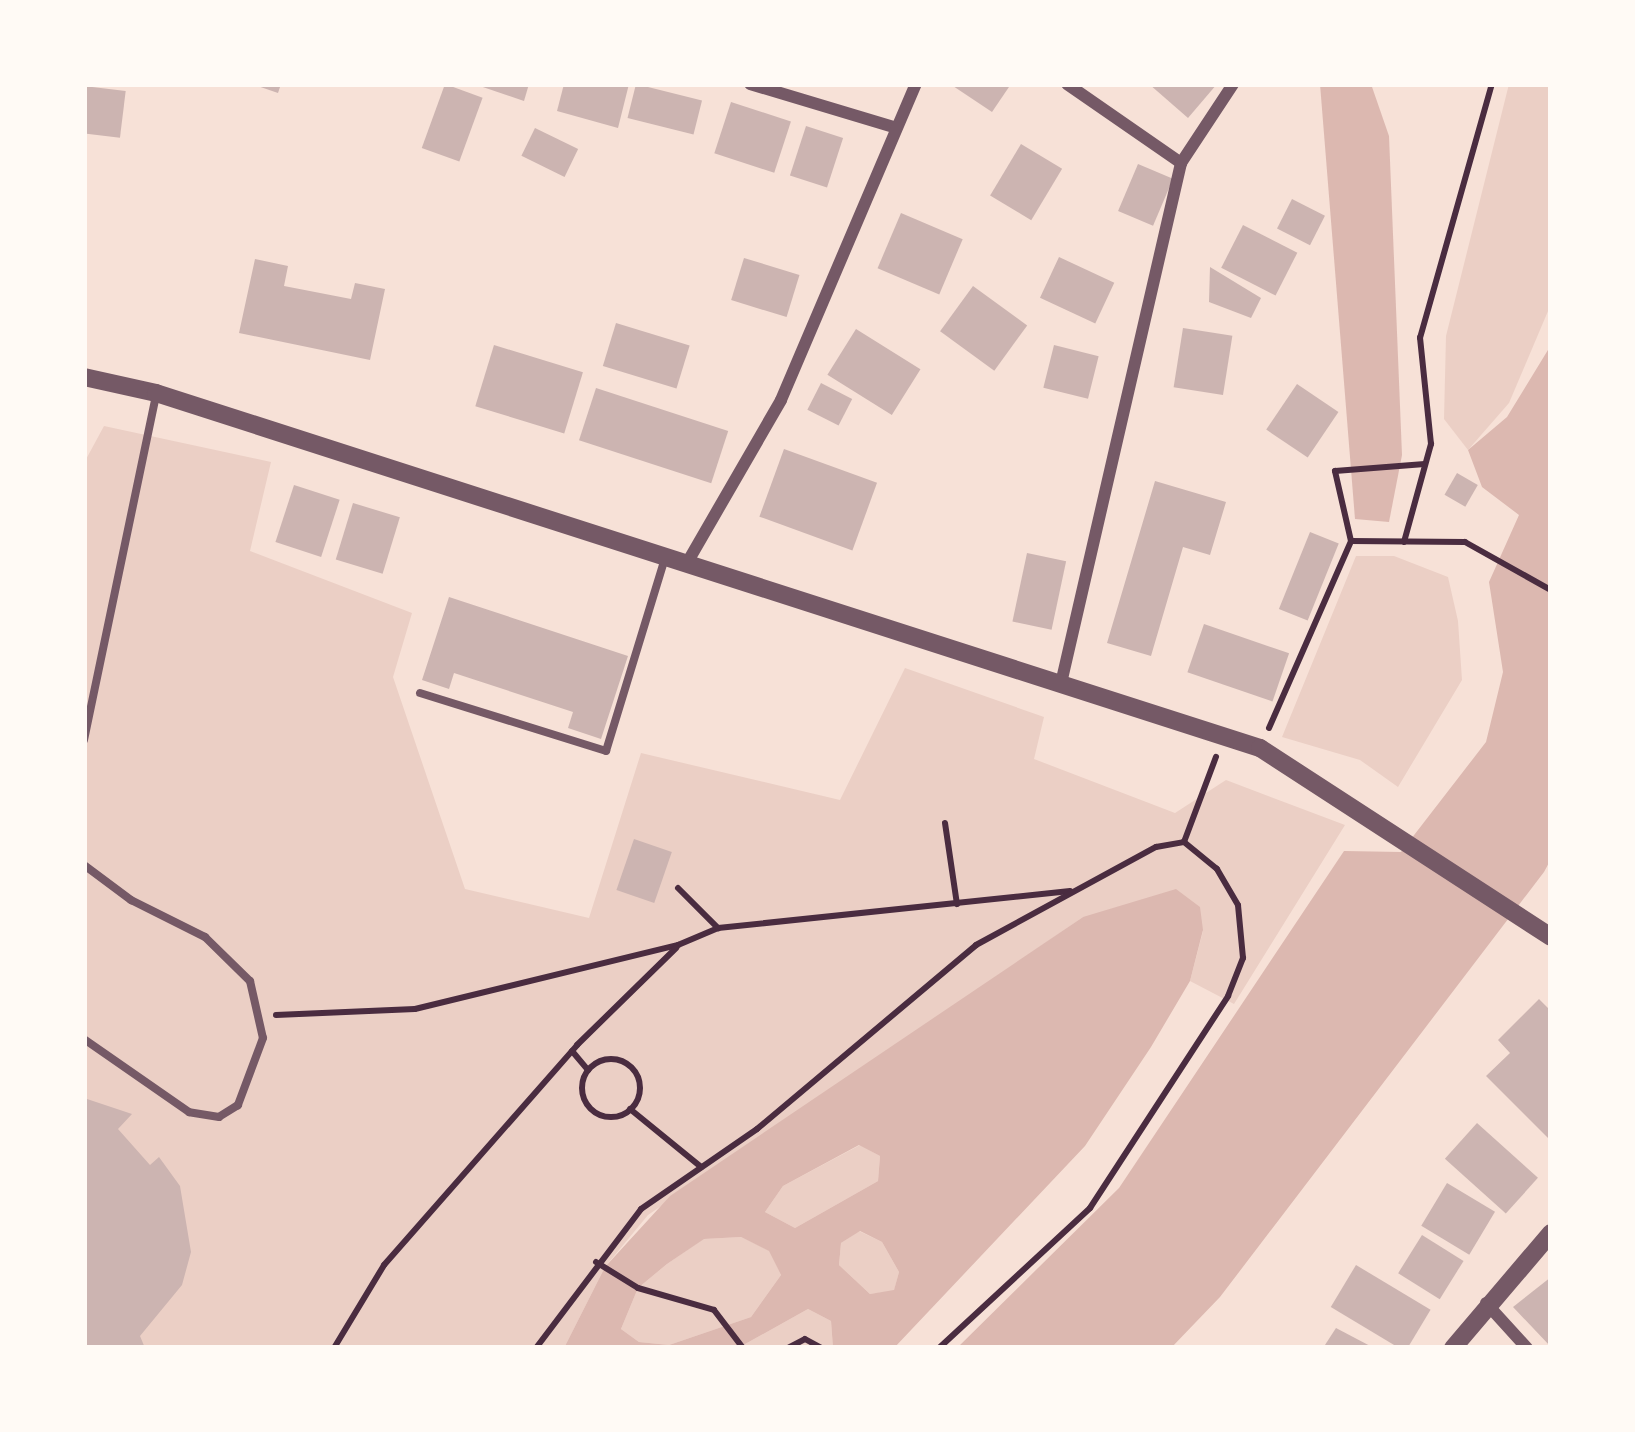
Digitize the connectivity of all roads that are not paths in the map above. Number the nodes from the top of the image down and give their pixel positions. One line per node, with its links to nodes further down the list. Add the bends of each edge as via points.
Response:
1 (750, 84): 5 (street)
2 (916, 84): 5 (street)
3 (1067, 84): 6 (street)
4 (1233, 84): 6 (street)
5 (893, 127): 10 (street, via 781,400)
6 (1180, 163): 11 (street)
7 (84, 377): 8 (street)
8 (156, 393): 9 (street); 13 (lane)
9 (665, 556): 10 (street); 12 (lane, via 606,751)
10 (687, 563): 11 (street)
11 (1062, 680): 15 (street, via 1260,748)
12 (420, 693)
13 (84, 740)
14 (84, 865): 16 (lane, via 131,900 205,937 250,981 263,1038 238,1105 219,1117 189,1112)
15 (1548, 929)
16 (84, 1039)
17 (1551, 1233): 18 (street)
18 (1485, 1303): 19 (street); 20 (street)
19 (1453, 1348)
20 (1528, 1348)

